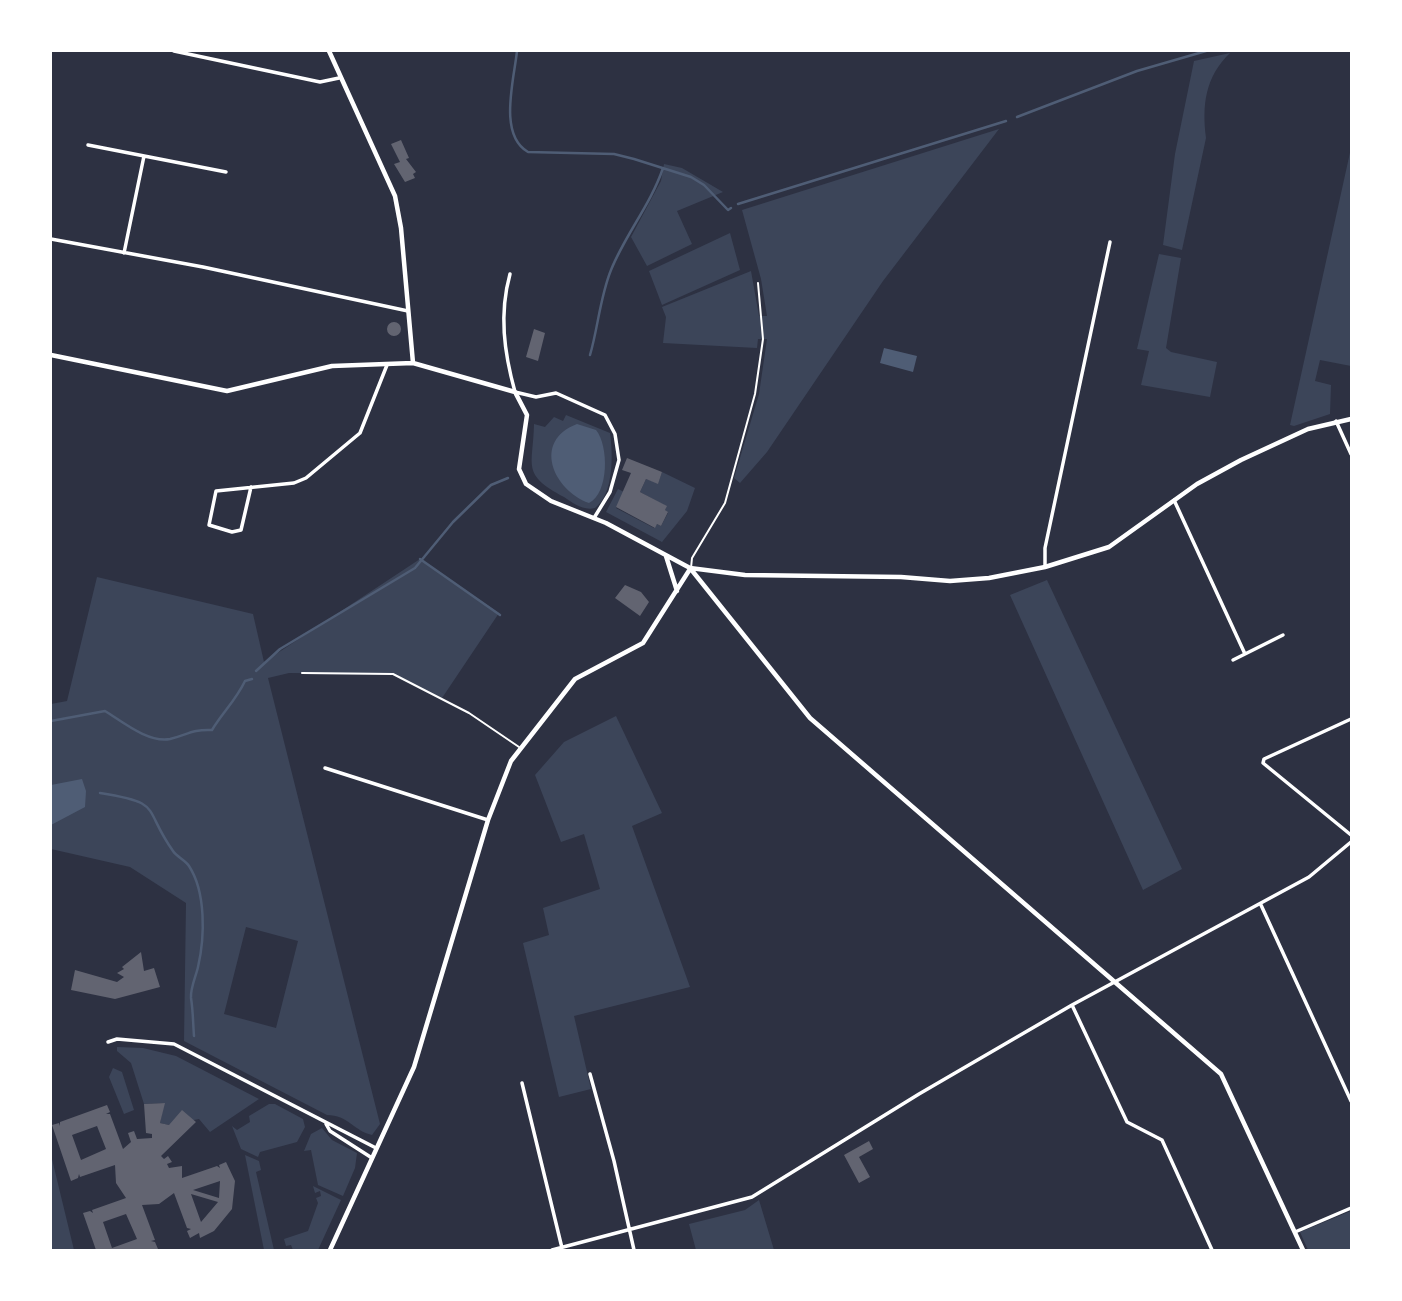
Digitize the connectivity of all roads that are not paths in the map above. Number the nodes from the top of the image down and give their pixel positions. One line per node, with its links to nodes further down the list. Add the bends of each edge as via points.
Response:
1 (174, 51): 3 (street, via 320,82)
2 (330, 51): 3 (street)
3 (340, 78): 12 (street, via 395,196)
4 (88, 145): 5 (street)
5 (144, 156): 6 (street); 9 (street)
6 (226, 172)
7 (51, 239): 9 (street)
8 (1110, 242): 24 (street, via 1045,548)
9 (124, 253): 12 (street)
10 (510, 274): 16 (street, via 503,326)
11 (758, 283): 25 (lane, via 763,331 755,394 725,503 692,558)
12 (408, 311): 14 (street)
13 (51, 355): 15 (street, via 227,391 332,366)
14 (413, 363): 15 (street); 16 (street)
15 (387, 365): 20 (street, via 356,439 300,481)
16 (515, 392): 22 (street, via 527,415 521,479 551,501); 22 (street, via 536,397 556,393 605,415 619,455 615,480)
17 (1351, 419): 18 (street)
18 (1336, 421): 19 (street); 21 (street, via 1241,460)
19 (1351, 454)
20 (251, 487): 20 (street, via 216,491 209,525 241,530)
21 (1174, 500): 24 (street, via 1109,547); 28 (street)
22 (594, 519): 23 (street)
23 (666, 554): 25 (street); 26 (street)
24 (1045, 567): 25 (street, via 950,580 745,575)
25 (691, 568): 26 (street); 38 (street, via 810,718)
26 (678, 592): 32 (street, via 643,643 575,678)
27 (1283, 635): 28 (street)
28 (1245, 654): 29 (street)
29 (1233, 660)
30 (302, 673): 32 (lane, via 393,674 469,713)
31 (1351, 719): 35 (street, via 1263,763)
32 (521, 748): 34 (street, via 501,780)
33 (326, 768): 34 (street)
34 (488, 820): 45 (street, via 414,1067)
35 (1351, 835)
36 (1351, 842): 37 (street, via 1309,877)
37 (1261, 905): 38 (street); 43 (street)
38 (1115, 982): 39 (street); 49 (street, via 1221,1074)
39 (1072, 1005): 48 (street, via 752,1197); 54 (street, via 1127,1122 1162,1140)
40 (108, 1042): 44 (street, via 174,1044)
41 (590, 1074): 48 (street)
42 (522, 1083): 50 (street)
43 (1351, 1101)
44 (326, 1124): 45 (street); 46 (street)
45 (376, 1148): 46 (street)
46 (372, 1158): 51 (street)
47 (1351, 1208): 49 (street)
48 (630, 1230): 50 (street); 53 (street)
49 (1294, 1232): 55 (street)
50 (562, 1248): 52 (street)
51 (330, 1250)
52 (552, 1250)
53 (634, 1250)
54 (1212, 1250)
55 (1303, 1250)

